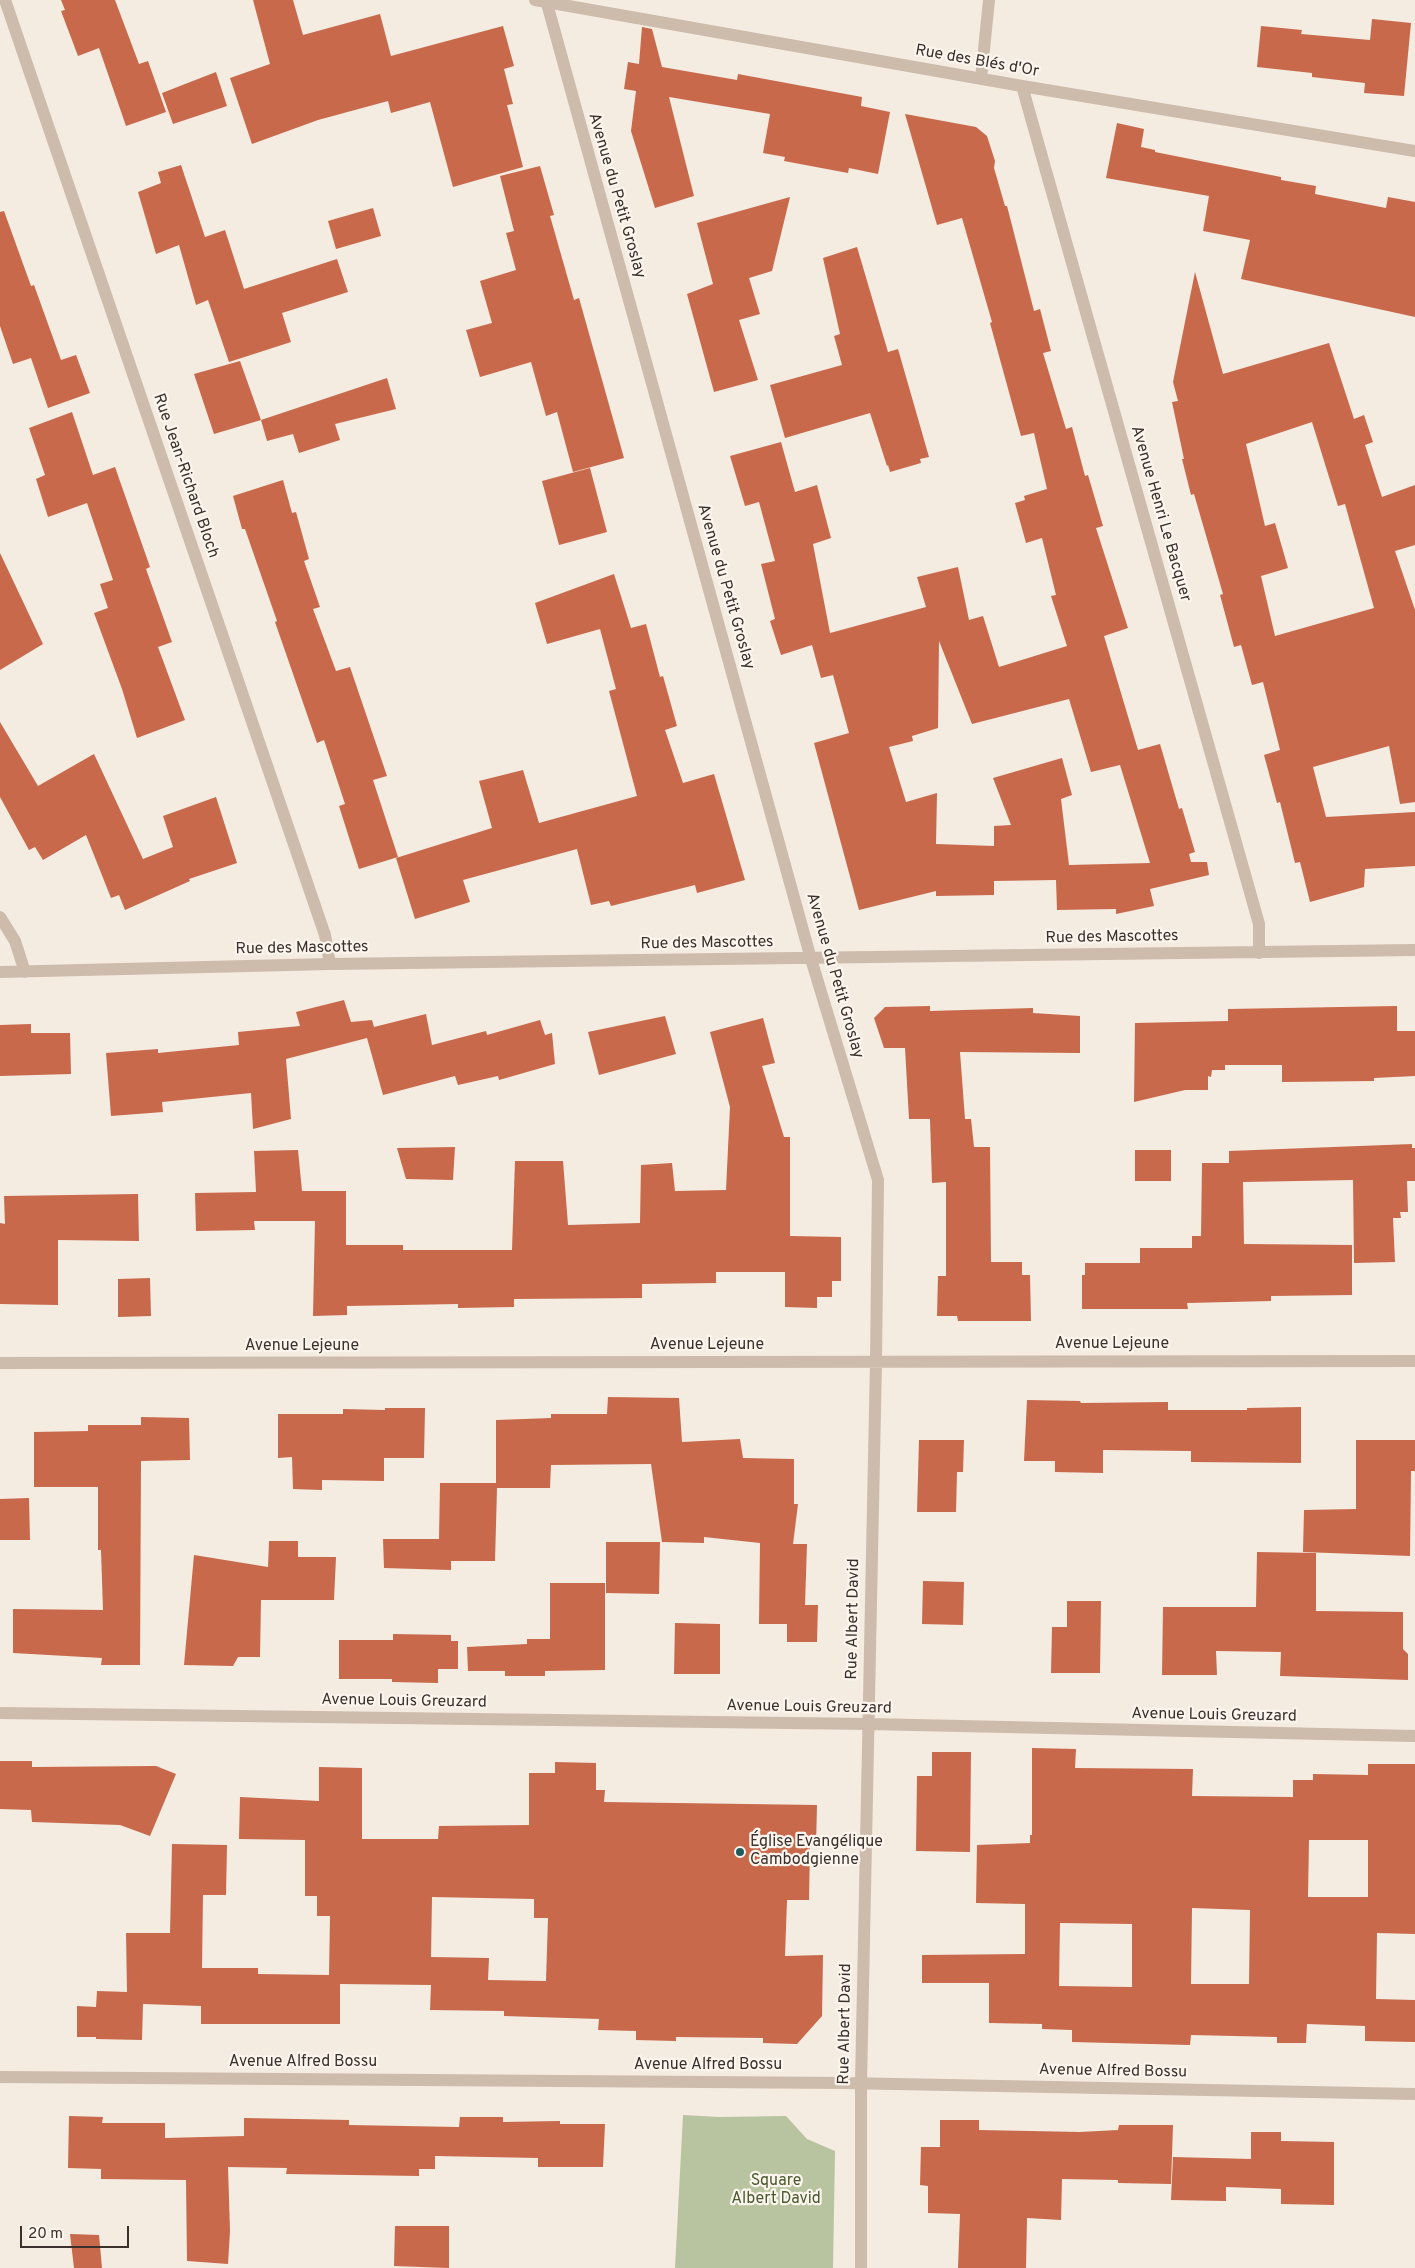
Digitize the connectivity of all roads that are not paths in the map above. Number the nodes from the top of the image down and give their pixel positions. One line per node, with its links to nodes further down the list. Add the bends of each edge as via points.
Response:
1 (5, 0): 11 (street, Rue Jean-Richard Bloch, via 322,926)
2 (989, 0): 4 (street)
3 (542, 1): 4 (street, Rue des Blés d'Or); 10 (street, Avenue du Petit Groslay)
4 (981, 79): 5 (street, Rue des Blés d'Or)
5 (1022, 86): 6 (street, Rue des Blés d'Or); 9 (street, Avenue Henri Le Bacquer, via 1260,924)
6 (1415, 150)
7 (0, 917): 13 (street, via 15,941)
8 (1415, 950): 9 (street, Rue des Mascottes)
9 (1259, 953): 10 (street, Rue des Mascottes)
10 (811, 959): 11 (street, Rue des Mascottes); 14 (street, Avenue du Petit Groslay)
11 (330, 964): 13 (street, Rue des Mascottes)
12 (0, 972): 13 (street, Rue des Mascottes)
13 (25, 972)
14 (878, 1180): 16 (street, Rue Albert David)
15 (1415, 1361): 16 (street, Avenue Lejeune)
16 (876, 1362): 17 (street, Avenue Lejeune); 19 (street, Rue Albert David)
17 (0, 1363)
18 (0, 1713): 19 (street, Avenue Louis Greuzard)
19 (869, 1724): 20 (street, Avenue Louis Greuzard); 22 (street, Rue Albert David)
20 (1415, 1736)
21 (0, 2077): 22 (street, Avenue Alfred Bossu)
22 (861, 2083): 23 (street, Avenue Alfred Bossu); 24 (street, Rue Albert David)
23 (1415, 2094)
24 (861, 2268)

